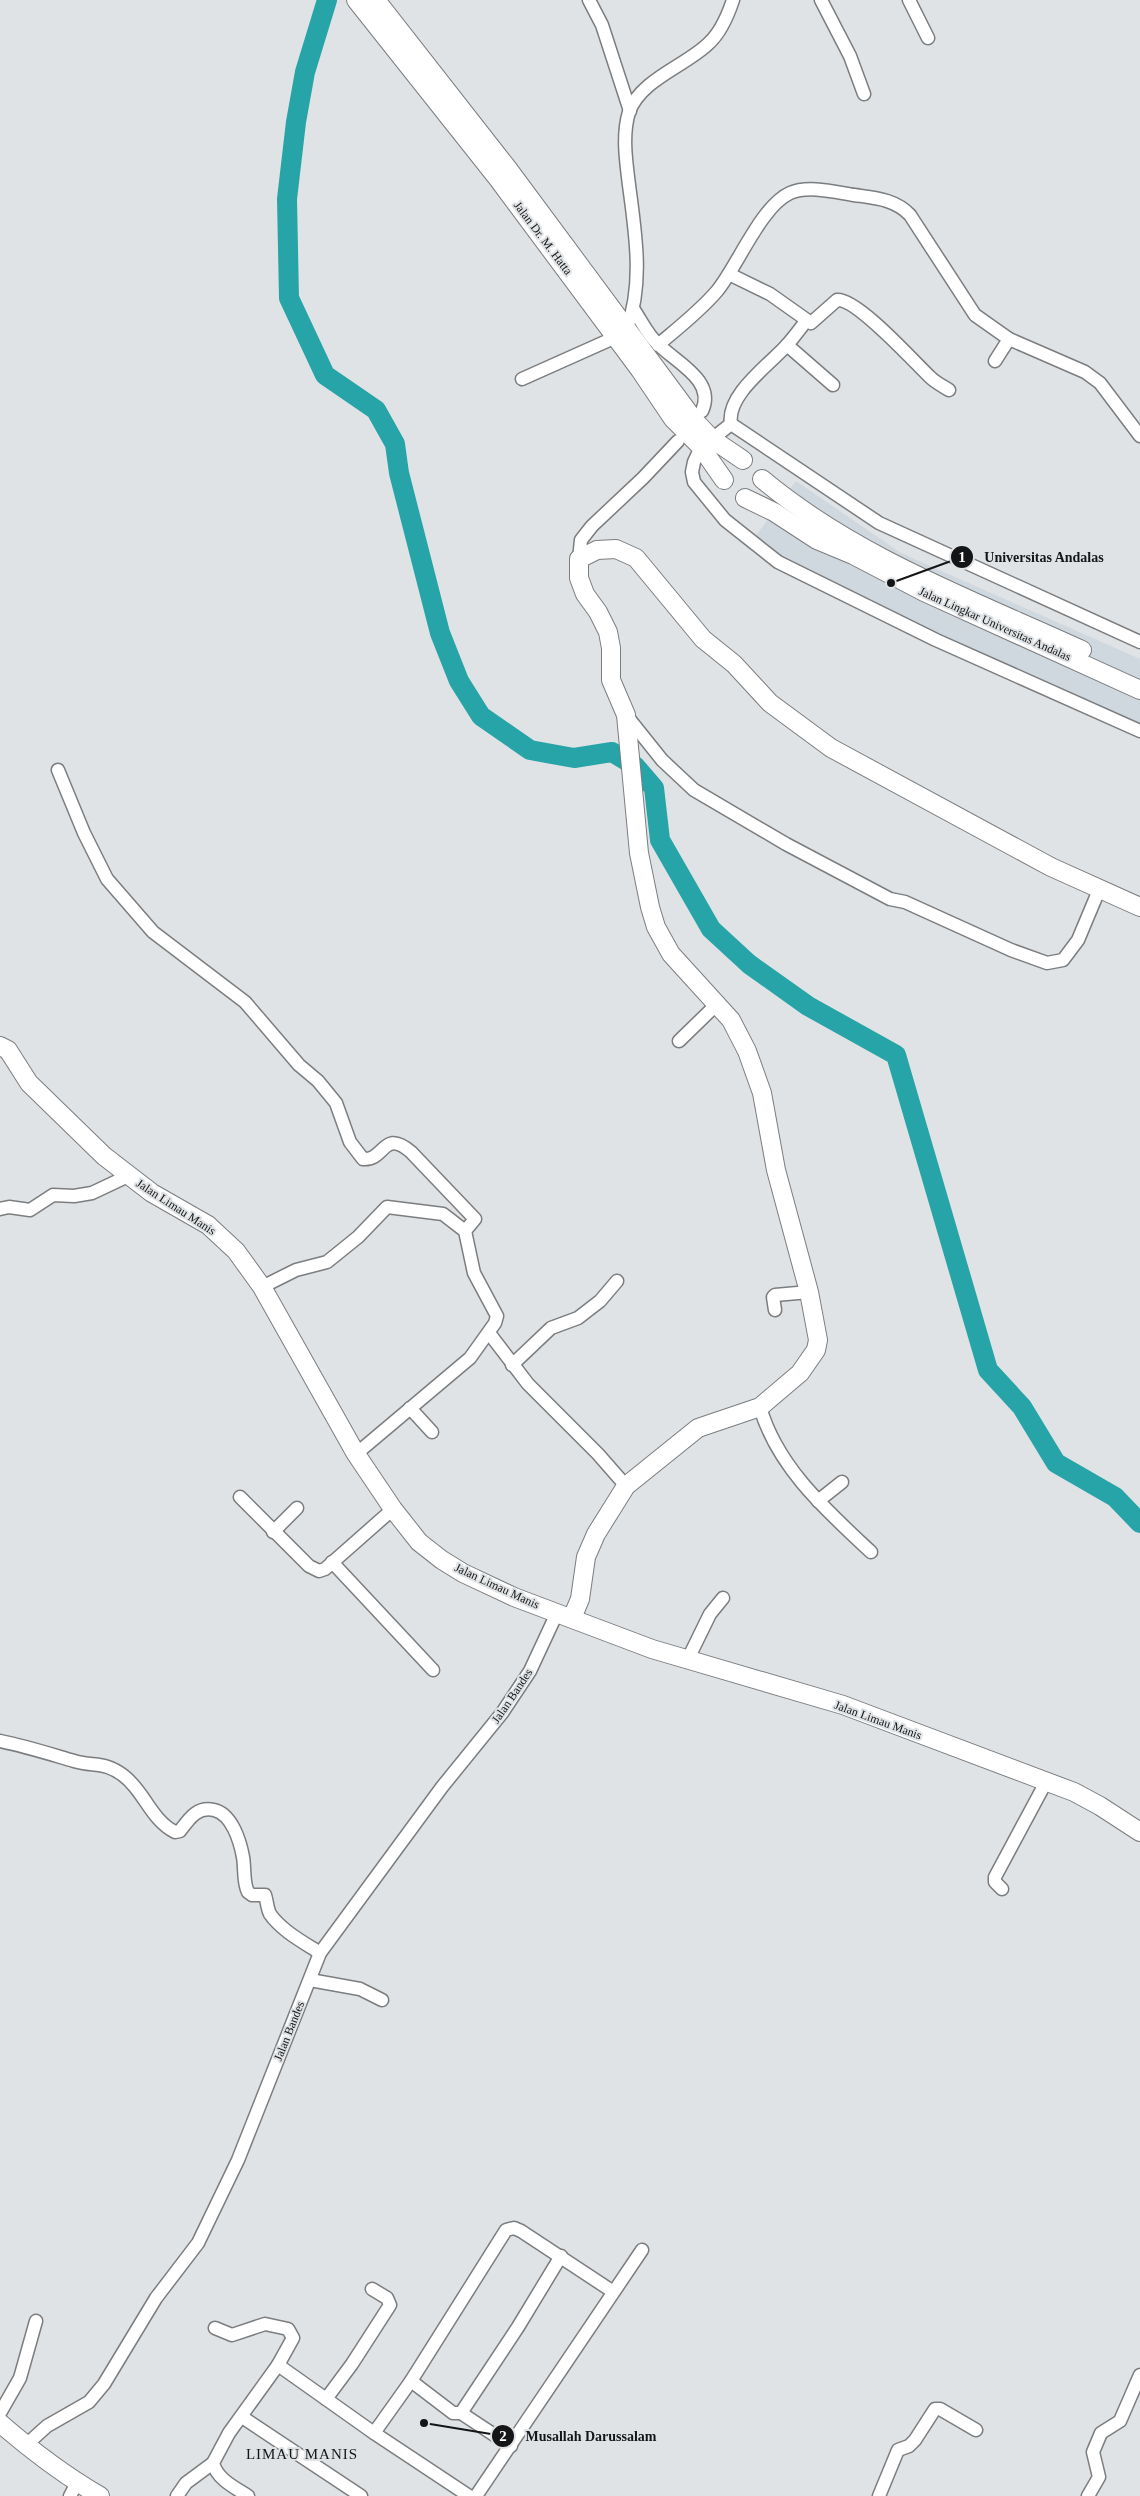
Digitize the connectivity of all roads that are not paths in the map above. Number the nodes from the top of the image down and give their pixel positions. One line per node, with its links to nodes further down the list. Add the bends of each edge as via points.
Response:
1 (356, 0): 13 (street, Jalan Dr. M. Hatta)
2 (589, 0): 9 (street, via 602,26)
3 (733, 0): 9 (street, via 720,30 710,43 663,74)
4 (821, 0): 8 (street, via 850,56)
5 (909, 0): 7 (street)
6 (377, 1): 13 (street, Jalan Dr. M. Hatta, via 509,170)
7 (928, 38)
8 (864, 94)
9 (630, 111): 11 (street, via 626,138 635,233)
10 (729, 274): 12 (street, via 770,294); 14 (street, via 741,250 788,194 806,190 886,200 910,215 975,315); 15 (street, via 707,303)
11 (634, 310): 13 (street); 15 (street)
12 (806, 320): 16 (street); 20 (street, via 811,323 816,320 837,300 850,303 931,378)
13 (621, 333): 18 (street); 25 (street, Jalan Dr. M. Hatta, via 680,402)
14 (1009, 338): 17 (street); 23 (street, via 1085,372 1100,383)
15 (658, 345): 21 (street, via 699,380 705,392 706,403)
16 (787, 345): 19 (street); 22 (street, via 741,393 732,407)
17 (996, 361)
18 (522, 379)
19 (832, 386)
20 (950, 390)
21 (702, 411)
22 (731, 424): 25 (street); 31 (street, via 879,524)
23 (1140, 436)
24 (678, 441): 30 (street, via 592,526 582,540)
25 (706, 443): 26 (street, Jalan Dr. M. Hatta); 28 (street, Jalan Dr. M. Hatta); 35 (street, via 694,462 694,482 725,520 778,562 936,640)
26 (743, 460): 27 (street, via 756,466); 28 (street, via 729,466)
27 (762, 479): 29 (street, via 759,490); 32 (street, Jalan Lingkar Universitas Andalas, via 829,529 904,569)
28 (724, 480): 29 (street, via 733,496)
29 (745, 498): 33 (street, Jalan Lingkar Universitas Andalas, via 774,512 817,540)
30 (579, 559): 34 (street, via 579,578 585,594 608,632 611,680); 37 (street, via 606,549 616,549 636,558 704,639 734,664 770,703 831,748)
31 (1140, 642)
32 (1140, 677)
33 (1140, 690)
34 (626, 723): 37 (street, via 694,790 786,844 876,892 1047,963 1063,960 1078,940); 39 (street, via 639,853 656,927 671,954)
35 (1140, 731)
36 (58, 770): 44 (street, via 107,879 153,932 245,1002 336,1103 350,1142 363,1159 372,1158 387,1144 402,1144 411,1152 475,1219)
37 (1099, 890): 38 (street)
38 (1140, 907)
39 (716, 1004): 40 (street); 47 (street, via 738,1029 762,1093 776,1170)
40 (679, 1041)
41 (0, 1046): 42 (street, Jalan Limau Manis, via 8,1050 29,1083 63,1118)
42 (128, 1176): 43 (street, via 92,1193 53,1195 30,1210 9,1206); 46 (street, Jalan Limau Manis, via 223,1237)
43 (0, 1209)
44 (465, 1231): 46 (street, via 443,1214 387,1207 328,1262 296,1270); 49 (street, via 474,1273 497,1316)
45 (617, 1281): 50 (street, via 600,1301 578,1318 551,1328)
46 (262, 1287): 54 (street, Jalan Limau Manis)
47 (809, 1292): 48 (street, via 776,1294 773,1297); 52 (street, via 818,1340 816,1350 800,1373)
48 (775, 1310)
49 (489, 1333): 50 (street); 51 (street, via 470,1358)
50 (512, 1365): 56 (street)
51 (410, 1408): 53 (street); 54 (street)
52 (753, 1409): 56 (street, via 698,1428); 58 (street)
53 (432, 1432)
54 (356, 1454): 60 (street, Jalan Limau Manis)
55 (842, 1482): 58 (street)
56 (626, 1486): 65 (street, via 596,1534 586,1557 580,1599)
57 (240, 1498): 61 (street)
58 (818, 1501): 62 (street)
59 (297, 1508): 61 (street)
60 (392, 1509): 63 (street); 65 (street, Jalan Limau Manis, via 419,1542 449,1564 514,1597)
61 (273, 1532): 63 (street, via 314,1569 325,1568)
62 (871, 1552)
63 (332, 1562): 67 (street)
64 (722, 1598): 66 (street, via 710,1614)
65 (565, 1615): 66 (street, Jalan Limau Manis); 72 (street, Jalan Bandes, via 502,1714 442,1787)
66 (687, 1661): 69 (street, Jalan Limau Manis, via 843,1705)
67 (433, 1670)
68 (0, 1741): 72 (street, via 88,1764 106,1765 124,1775 154,1814 176,1832 202,1809 220,1812 228,1818 237,1838 248,1892 264,1895 274,1918)
69 (1046, 1782): 70 (street, Jalan Limau Manis, via 1074,1792); 71 (street, via 995,1877 995,1882)
70 (1140, 1832)
71 (1002, 1889)
72 (320, 1953): 73 (street, Jalan Bandes)
73 (310, 1980): 74 (street, via 360,1988); 91 (street, Jalan Bandes, via 238,2160 198,2242 156,2298 104,2384 89,2402 47,2426)
74 (382, 2000)
75 (642, 2250): 78 (street)
76 (561, 2256): 78 (street); 83 (street, via 521,2231 514,2228 506,2230); 86 (street)
77 (372, 2290): 84 (street, via 387,2298 390,2305)
78 (612, 2291): 92 (street)
79 (36, 2321): 85 (street, via 20,2378)
80 (215, 2328): 81 (street, via 232,2335 265,2324 288,2329 293,2338)
81 (278, 2365): 84 (street); 87 (street)
82 (1140, 2375): 102 (street, via 1120,2421 1099,2435 1093,2454 1099,2477)
83 (411, 2381): 86 (street, via 453,2413); 90 (street)
84 (326, 2399): 90 (street)
85 (0, 2413)
86 (461, 2413): 92 (street)
87 (242, 2417): 93 (street); 98 (street)
88 (0, 2422): 91 (street)
89 (976, 2430): 101 (street, via 936,2409 915,2440 898,2450)
90 (374, 2433): 99 (street)
91 (26, 2445): 94 (street)
92 (511, 2446): 100 (street)
93 (213, 2463): 96 (street, via 186,2483); 97 (street, via 224,2481)
94 (74, 2489): 95 (street)
95 (100, 2496)
96 (177, 2496)
97 (248, 2496)
98 (362, 2496)
99 (469, 2496)
100 (476, 2496)
101 (879, 2496)
102 (1088, 2496)

